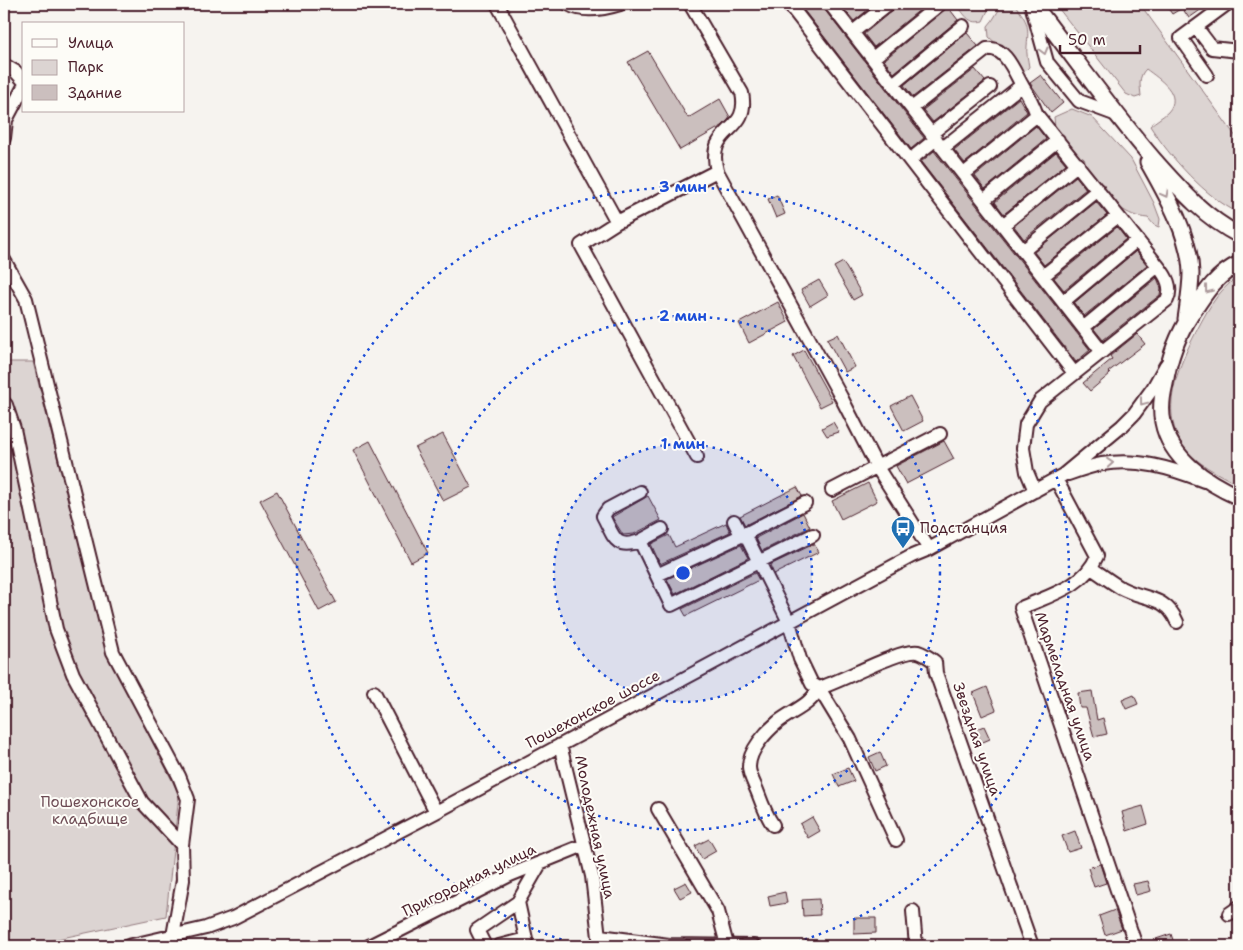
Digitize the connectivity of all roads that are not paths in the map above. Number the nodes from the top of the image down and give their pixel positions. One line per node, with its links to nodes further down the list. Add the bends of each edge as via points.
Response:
1 (497, 4): 37 (street)
2 (568, 4): 3 (street, via 589,10)
3 (620, 4)
4 (690, 4): 32 (street, via 744,101 736,125 716,145)
5 (789, 4): 30 (street)
6 (888, 4): 13 (street)
7 (940, 4): 15 (street)
8 (1032, 4): 25 (main road); 25 (street, one-way to 25, via 1047,62 1079,101)
9 (1227, 4): 12 (street)
10 (834, 5): 13 (street)
11 (964, 26): 19 (street)
12 (1196, 27): 14 (street, via 1212,48); 17 (street, via 1181,38)
13 (853, 32): 15 (street)
14 (1239, 51)
15 (873, 58): 19 (street)
16 (4, 65): 18 (street)
17 (1207, 75)
18 (22, 79)
19 (893, 84): 23 (street)
20 (1022, 85): 23 (street, via 1000,52 990,48); 24 (street); 28 (street)
21 (990, 87): 28 (street)
22 (22, 90): 27 (street, via 6,120)
23 (912, 108): 28 (street)
24 (1037, 115): 29 (street); 33 (street)
25 (1117, 115): 26 (main road)
26 (1134, 136): 39 (main road, via 1196,205); 47 (main road, one-way to 47, via 1170,203 1187,246 1191,273)
27 (4, 138)
28 (937, 140): 30 (street); 33 (street)
29 (1058, 140): 31 (street); 35 (street)
30 (910, 160): 51 (street)
31 (1078, 164): 34 (street); 38 (street)
32 (717, 171): 37 (street); 55 (street)
33 (964, 174): 35 (street)
34 (1098, 190): 36 (street); 41 (street)
35 (984, 200): 38 (street)
36 (1118, 216): 40 (street); 45 (street)
37 (617, 222): 54 (street, via 581,245)
38 (1004, 225): 41 (street)
39 (1239, 234)
40 (1137, 240): 44 (street); 46 (street)
41 (1023, 251): 45 (street)
42 (4, 260): 81 (street, via 26,299 113,652 188,799)
43 (1239, 264): 47 (main road, one-way to 47, via 1216,279)
44 (1158, 266): 48 (street); 49 (street, via 1169,285 1167,300)
45 (1043, 276): 46 (street)
46 (1063, 302): 48 (street)
47 (1185, 324): 50 (main road)
48 (1083, 328): 49 (street)
49 (1102, 352): 51 (street)
50 (1168, 361): 56 (street, one-way to 56, via 1134,414); 57 (main road, via 1162,402 1165,430 1181,457)
51 (1074, 373): 59 (street, via 1040,401 1026,424 1023,448 1027,472)
52 (4, 402): 81 (street, via 14,429 56,629 73,674 142,802)
53 (940, 434): 55 (street)
54 (697, 457)
55 (877, 467): 58 (street); 68 (street)
56 (1060, 477): 57 (street, one-way to 57, via 1101,464 1147,463); 59 (street, Пошехонское шоссе); 70 (street, via 1097,556)
57 (1213, 484): 61 (main road)
58 (832, 490)
59 (1035, 491): 68 (street, Пошехонское шоссе)
60 (640, 492): 67 (street, via 608,509 604,516 618,542 630,545)
61 (1239, 497)
62 (805, 503): 65 (street)
63 (734, 521): 65 (street, via 739,531)
64 (662, 529): 67 (street)
65 (745, 534): 69 (street); 71 (street)
66 (813, 536): 69 (street)
67 (640, 541): 71 (street)
68 (929, 549): 72 (street, Пошехонское шоссе)
69 (758, 563): 71 (street, via 671,605); 72 (street)
70 (1092, 568): 73 (street, via 1123,589 1161,602 1173,612); 97 (street, Мармеладная улица, via 1074,584 1021,608)
71 (657, 575)
72 (789, 622): 74 (street, via 800,659 812,684); 76 (street, Пошехонское шоссе)
73 (1177, 622)
74 (818, 688): 79 (street, via 815,696 768,732 750,758 749,769); 80 (street, via 850,739); 96 (street, Звездная улица, via 904,653 919,652 935,662 936,673)
75 (374, 692): 78 (street)
76 (560, 745): 78 (street, Пошехонское шоссе); 82 (street, Молодежная улица)
77 (658, 809): 88 (street, via 718,911)
78 (436, 812): 86 (street, Пошехонское шоссе, via 233,918)
79 (773, 824)
80 (896, 840)
81 (182, 845): 86 (street)
82 (584, 845): 83 (street, Пригородная улица); 87 (street, Молодежная улица, via 592,876)
83 (540, 862): 84 (street); 90 (street, Пригородная улица)
84 (518, 902): 91 (street, via 477,930); 92 (street, via 526,939)
85 (913, 912): 95 (street)
86 (180, 939): 89 (street, Пошехонское шоссе)
87 (600, 941): 88 (street)
88 (727, 945): 93 (street)
89 (128, 946)
90 (369, 946)
91 (485, 946)
92 (499, 946)
93 (750, 946): 94 (street)
94 (754, 946)
95 (916, 946)
96 (1032, 946)
97 (1136, 946)

